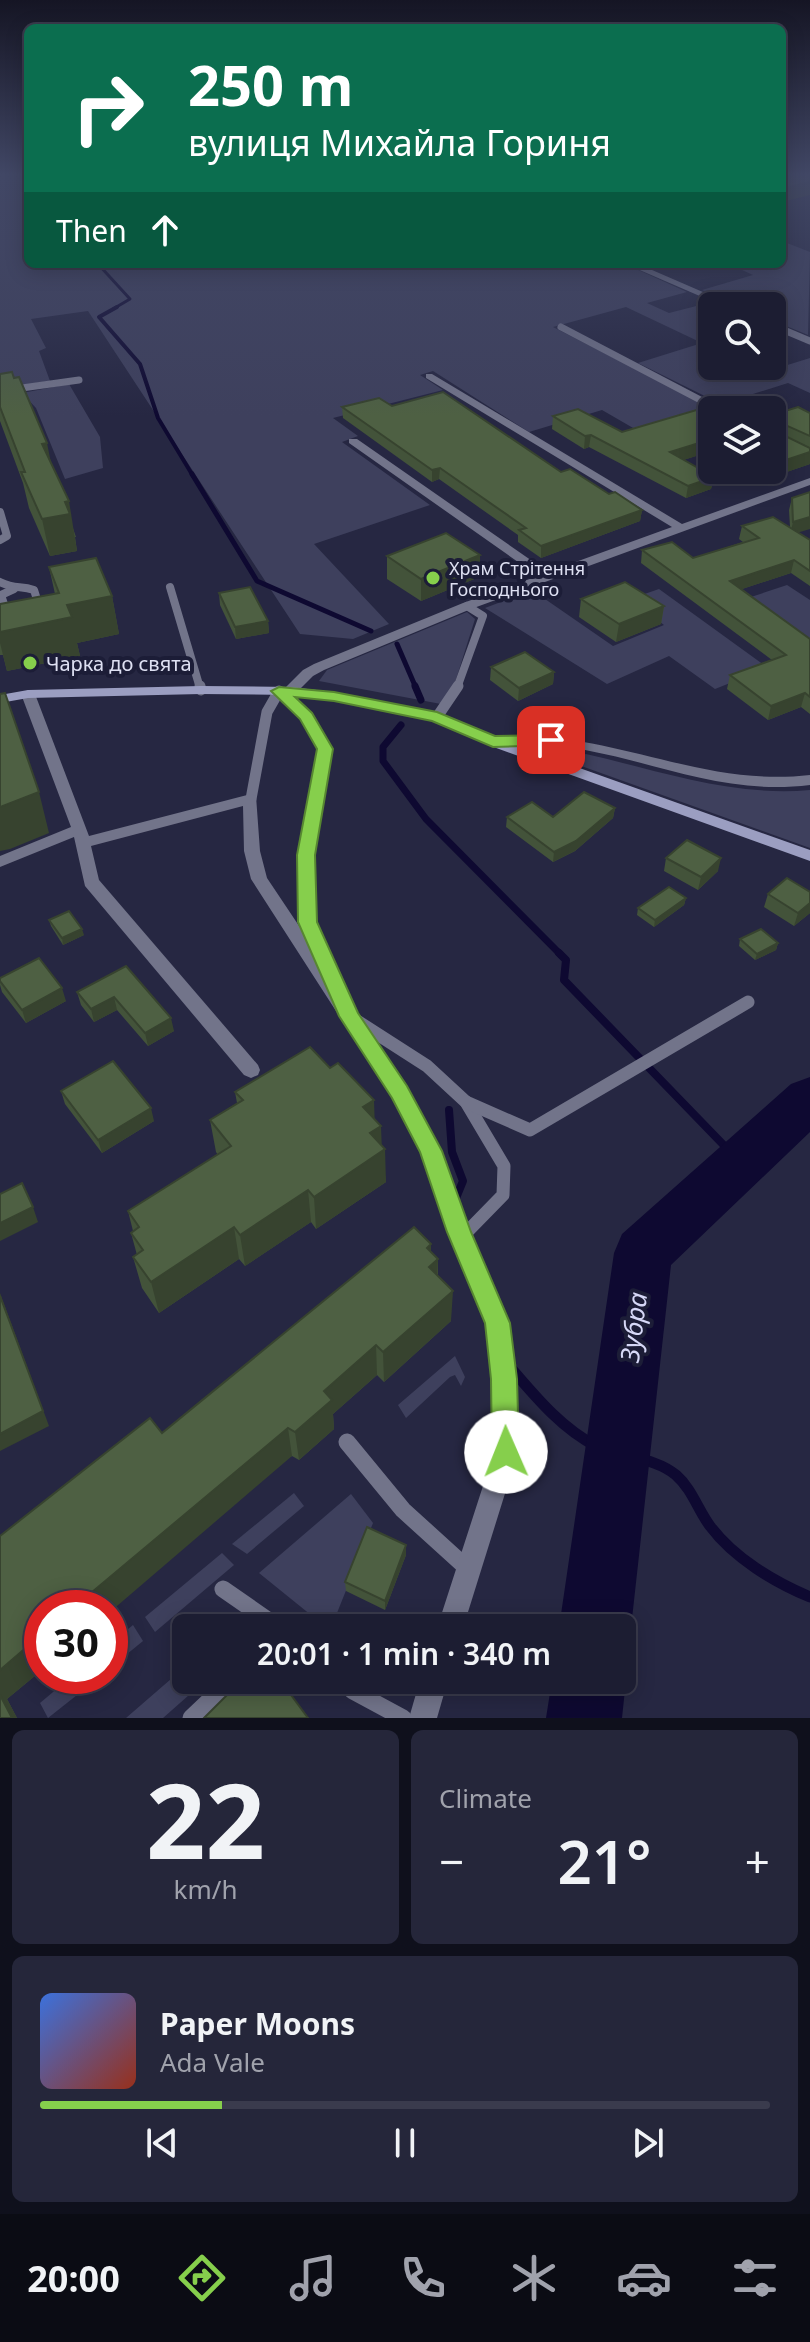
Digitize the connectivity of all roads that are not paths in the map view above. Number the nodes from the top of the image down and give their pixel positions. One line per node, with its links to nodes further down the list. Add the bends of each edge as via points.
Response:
1 (641, 268): 2 (lane)
2 (698, 293)
3 (561, 327): 9 (lane)
4 (786, 331): 5 (lane)
5 (810, 341)
6 (429, 376): 13 (street)
7 (79, 380): 8 (lane)
8 (0, 391)
9 (698, 398)
10 (353, 441): 15 (street)
11 (810, 481): 13 (street)
12 (0, 512): 14 (lane, via 7,536)
13 (681, 528): 15 (street)
14 (0, 540)
15 (546, 576): 19 (street)
16 (0, 582): 18 (lane)
17 (170, 587): 22 (lane)
18 (14, 589): 20 (lane, via 34,590); 21 (lane, via 1,595)
19 (467, 606): 23 (street, via 319,667); 26 (lane, via 483,616 456,690)
20 (44, 623)
21 (12, 628)
22 (201, 690): 23 (main road); 24 (main road)
23 (284, 691): 26 (main road); 29 (lane, via 267,712); 34 (lane, via 325,749 306,855 308,922)
24 (28, 694): 25 (main road); 30 (street)
25 (0, 699)
26 (437, 717): 27 (main road)
27 (493, 742): 28 (street, via 582,745 717,780 763,785); 31 (main road)
28 (810, 780)
29 (251, 799): 30 (street); 34 (street, via 252,851 259,879)
30 (81, 836): 32 (street); 35 (street, via 91,882)
31 (810, 856)
32 (0, 862)
33 (748, 1002): 36 (lane, via 530,1130)
34 (349, 1016): 36 (lane, via 427,1066); 37 (street, via 431,1151)
35 (251, 1070)
36 (466, 1102): 37 (lane, via 504,1166 503,1195)
37 (461, 1238): 39 (street, via 498,1323 506,1452)
38 (347, 1442): 39 (lane, via 429,1538)
39 (468, 1569): 42 (street)
40 (223, 1589): 41 (lane)
41 (259, 1614)
42 (454, 1614)
43 (216, 1694): 46 (lane)
44 (359, 1694): 47 (lane)
45 (430, 1694): 48 (street)
46 (191, 1718)
47 (403, 1718)
48 (423, 1718)

